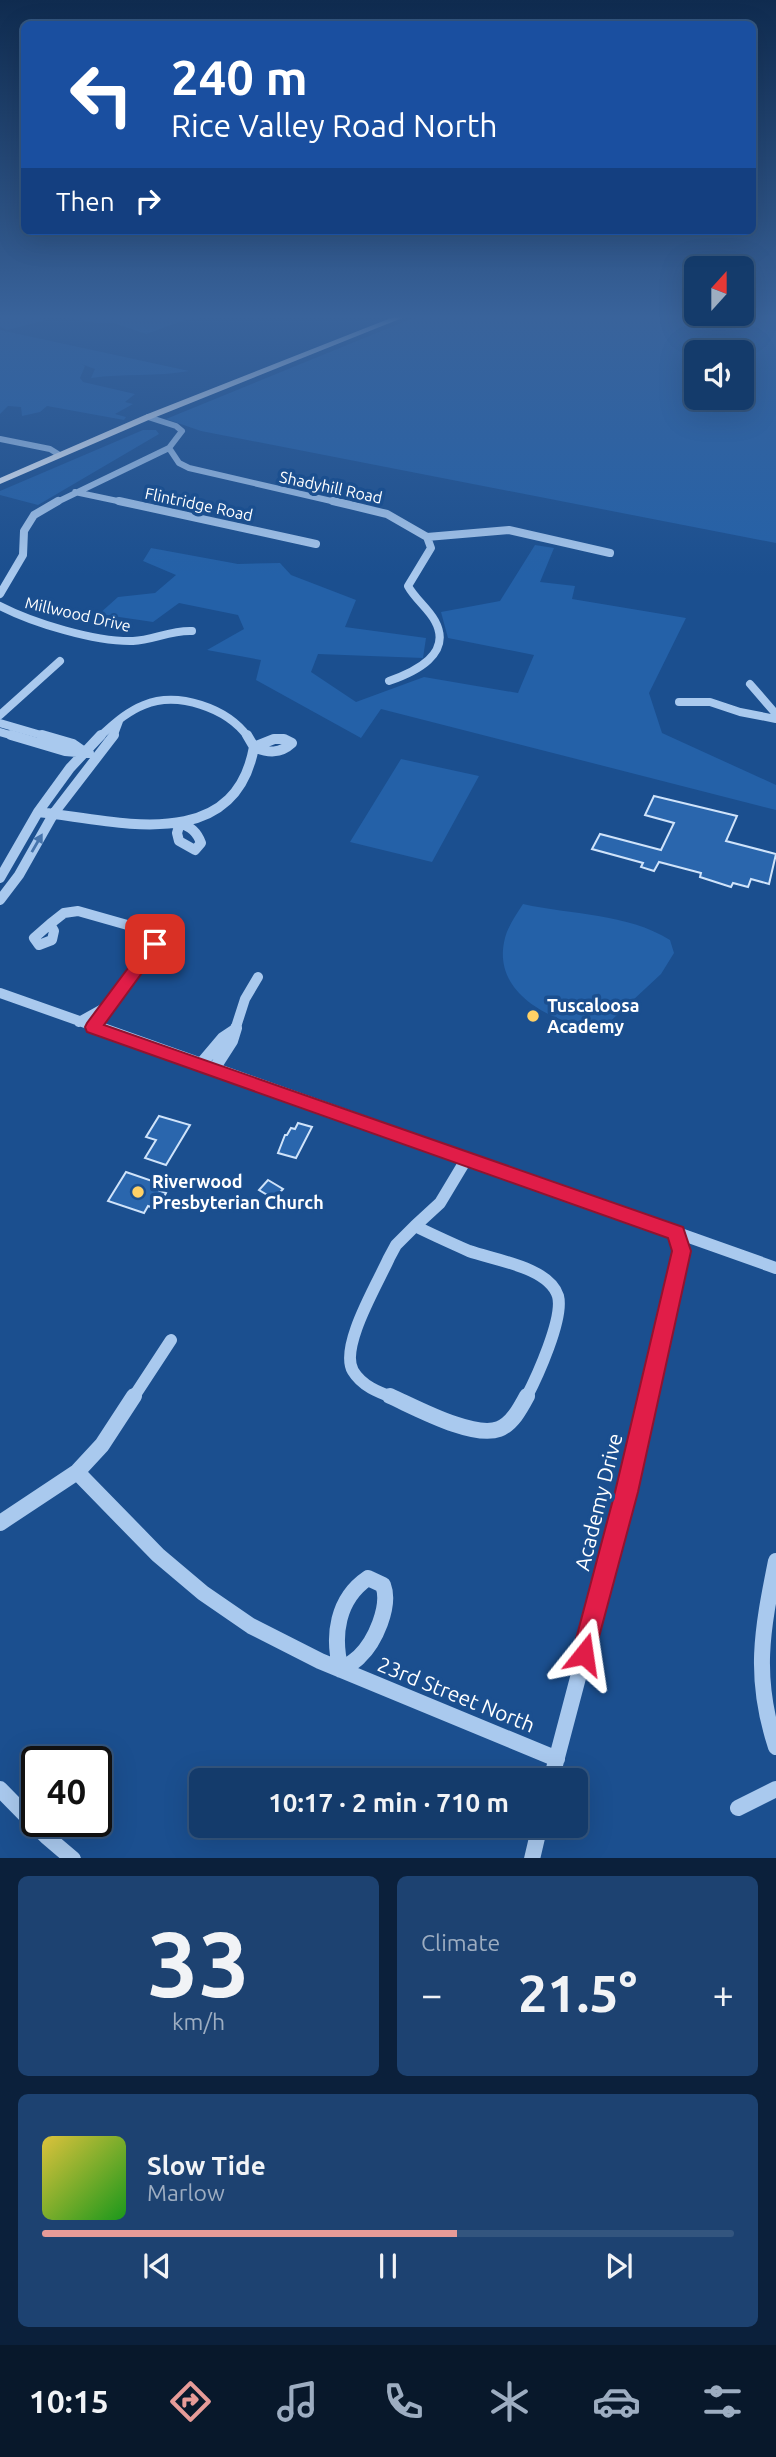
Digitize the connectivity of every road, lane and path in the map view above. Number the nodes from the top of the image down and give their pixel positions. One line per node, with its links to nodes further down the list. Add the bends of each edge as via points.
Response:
1 (184, 403): 2 (main road)
2 (148, 417): 4 (street, via 182,431); 5 (main road)
3 (3, 440): 5 (street)
4 (169, 448): 7 (street, Millwood Drive); 8 (street, Shadyhill Road, via 179,463 189,468 387,514)
5 (58, 454): 6 (main road)
6 (0, 481)
7 (75, 492): 9 (street, Flintridge Road); 11 (street, Millwood Drive, via 31,519 24,531 23,555)
8 (427, 537): 10 (street, via 509,530); 15 (street, via 431,548 408,586 436,622 438,649 415,672)
9 (316, 544)
10 (610, 553)
11 (0, 594)
12 (0, 606): 13 (street, Millwood Drive, via 121,641 139,641 172,630)
13 (192, 631)
14 (60, 661): 18 (street)
15 (389, 681)
16 (750, 684): 19 (street)
17 (679, 702): 19 (street, via 710,702 740,712)
18 (0, 715)
19 (776, 716)
20 (119, 722): 23 (street); 24 (street); 26 (street, via 143,705 161,701 188,702 227,716 243,729 254,747 246,778 209,811 180,823 115,824)
21 (0, 723): 23 (street)
22 (0, 732): 23 (street, via 65,751)
23 (86, 752): 24 (street); 25 (street)
24 (98, 755): 26 (street)
25 (38, 812): 26 (street); 27 (street)
26 (54, 813): 28 (street, one-way to 26)
27 (0, 878)
28 (0, 900)
29 (50, 923): 32 (street, via 64,913 78,911 154,936 155,944)
30 (258, 977): 35 (street, via 244,999)
31 (0, 993): 33 (street)
32 (109, 1006): 33 (street); 34 (street)
33 (79, 1022): 34 (street)
34 (93, 1027): 36 (street)
35 (235, 1030): 36 (street); 37 (street)
36 (201, 1064): 37 (street)
37 (214, 1069): 38 (street)
38 (467, 1158): 39 (street, via 440,1205); 40 (street)
39 (415, 1226): 39 (street, via 389,1258 352,1339 348,1364 356,1378 370,1388 466,1428 480,1431 505,1426 523,1405 557,1319 558,1294 549,1282 531,1272)
40 (676, 1233): 41 (street); 48 (street, Academy Drive, via 681,1251 658,1354)
41 (776, 1268)
42 (171, 1340): 43 (street, via 112,1433)
43 (77, 1472): 44 (street); 46 (street, 23rd Street North, via 111,1512 209,1596 250,1626)
44 (0, 1523)
45 (776, 1561): 47 (street, via 758,1664 762,1702)
46 (341, 1670): 46 (street, 23rd Street North, via 362,1654 376,1630 385,1589 368,1577 349,1596 334,1644); 48 (street, 23rd Street North)
47 (776, 1747)
48 (556, 1759): 49 (street, Academy Drive)
49 (554, 1768)
50 (776, 1788): 52 (street)
51 (0, 1789): 54 (street)
52 (738, 1808)
53 (537, 1838): 55 (street)
54 (73, 1858)
55 (532, 1858)

